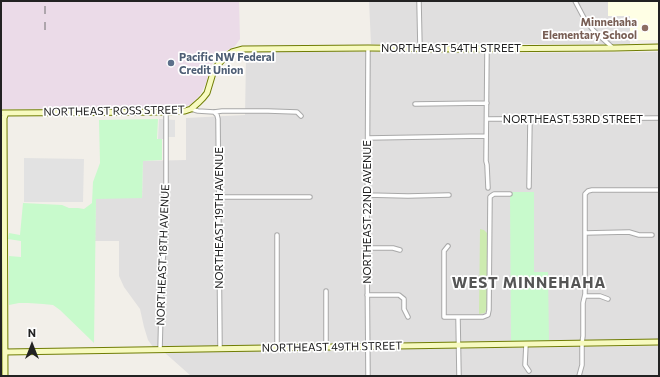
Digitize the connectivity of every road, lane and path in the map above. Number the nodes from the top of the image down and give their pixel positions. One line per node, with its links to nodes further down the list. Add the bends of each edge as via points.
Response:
1 (419, 1): 5 (street)
2 (576, 1): 6 (street, via 593,30)
3 (659, 47): 6 (street, NORTHEAST 54TH STREET)
4 (368, 48): 5 (street, NORTHEAST 54TH STREET); 7 (street, NORTHEAST 54TH STREET); 20 (street, NORTHEAST 22ND AVENUE)
5 (420, 48): 8 (street, NORTHEAST 54TH STREET)
6 (614, 48): 8 (street, NORTHEAST 54TH STREET)
7 (243, 49): 11 (street, NORTHEAST ROSS STREET, via 232,52 219,63 203,98)
8 (487, 49): 9 (street)
9 (487, 103): 10 (street); 17 (street)
10 (416, 104)
11 (191, 109): 12 (street, NORTHEAST ROSS STREET); 13 (street)
12 (166, 112): 14 (street, NORTHEAST ROSS STREET); 50 (street, NORTHEAST 18TH AVENUE, via 166,233 162,269)
13 (214, 112): 15 (street, via 297,112); 27 (street, NORTHEAST 19TH AVENUE, via 218,119)
14 (3, 113): 48 (street)
15 (301, 116)
16 (659, 118): 18 (street, NORTHEAST 53RD STREET)
17 (487, 119): 18 (street, NORTHEAST 53RD STREET); 19 (street)
18 (530, 119): 21 (street)
19 (486, 136): 20 (street); 22 (street)
20 (368, 138): 25 (street, NORTHEAST 22ND AVENUE)
21 (529, 187)
22 (488, 188)
23 (659, 190): 29 (street, via 587,192)
24 (510, 194): 40 (street, via 494,194 490,197 488,315)
25 (367, 195): 26 (street); 33 (street, NORTHEAST 22ND AVENUE)
26 (449, 195)
27 (219, 197): 28 (street); 49 (street, NORTHEAST 19TH AVENUE)
28 (310, 197)
29 (585, 233): 31 (street, via 630,232); 37 (street)
30 (277, 235): 46 (street)
31 (652, 235)
32 (448, 246): 40 (street, via 444,251 444,317)
33 (367, 248): 34 (street); 36 (street, NORTHEAST 22ND AVENUE)
34 (400, 250)
35 (326, 291): 47 (street)
36 (367, 295): 39 (street, via 401,296); 45 (street, NORTHEAST 22ND AVENUE)
37 (585, 296): 38 (street); 42 (street)
38 (608, 299)
39 (408, 317)
40 (458, 318): 44 (street)
41 (659, 342): 42 (street, NORTHEAST 49TH STREET)
42 (582, 343): 43 (street, NORTHEAST 49TH STREET); 55 (street)
43 (526, 344): 44 (street, NORTHEAST 49TH STREET); 51 (street, via 525,365)
44 (458, 345): 45 (street, NORTHEAST 49TH STREET); 54 (street)
45 (367, 346): 47 (street, NORTHEAST 49TH STREET); 53 (street, NORTHEAST 22ND AVENUE)
46 (277, 347): 47 (street, NORTHEAST 49TH STREET); 49 (street, NORTHEAST 49TH STREET)
47 (326, 347)
48 (4, 348): 50 (street, NORTHEAST 49TH STREET); 52 (street)
49 (220, 348): 50 (street, NORTHEAST 49TH STREET)
50 (160, 350)
51 (529, 372)
52 (5, 376)
53 (368, 376)
54 (459, 376)
55 (579, 376)

